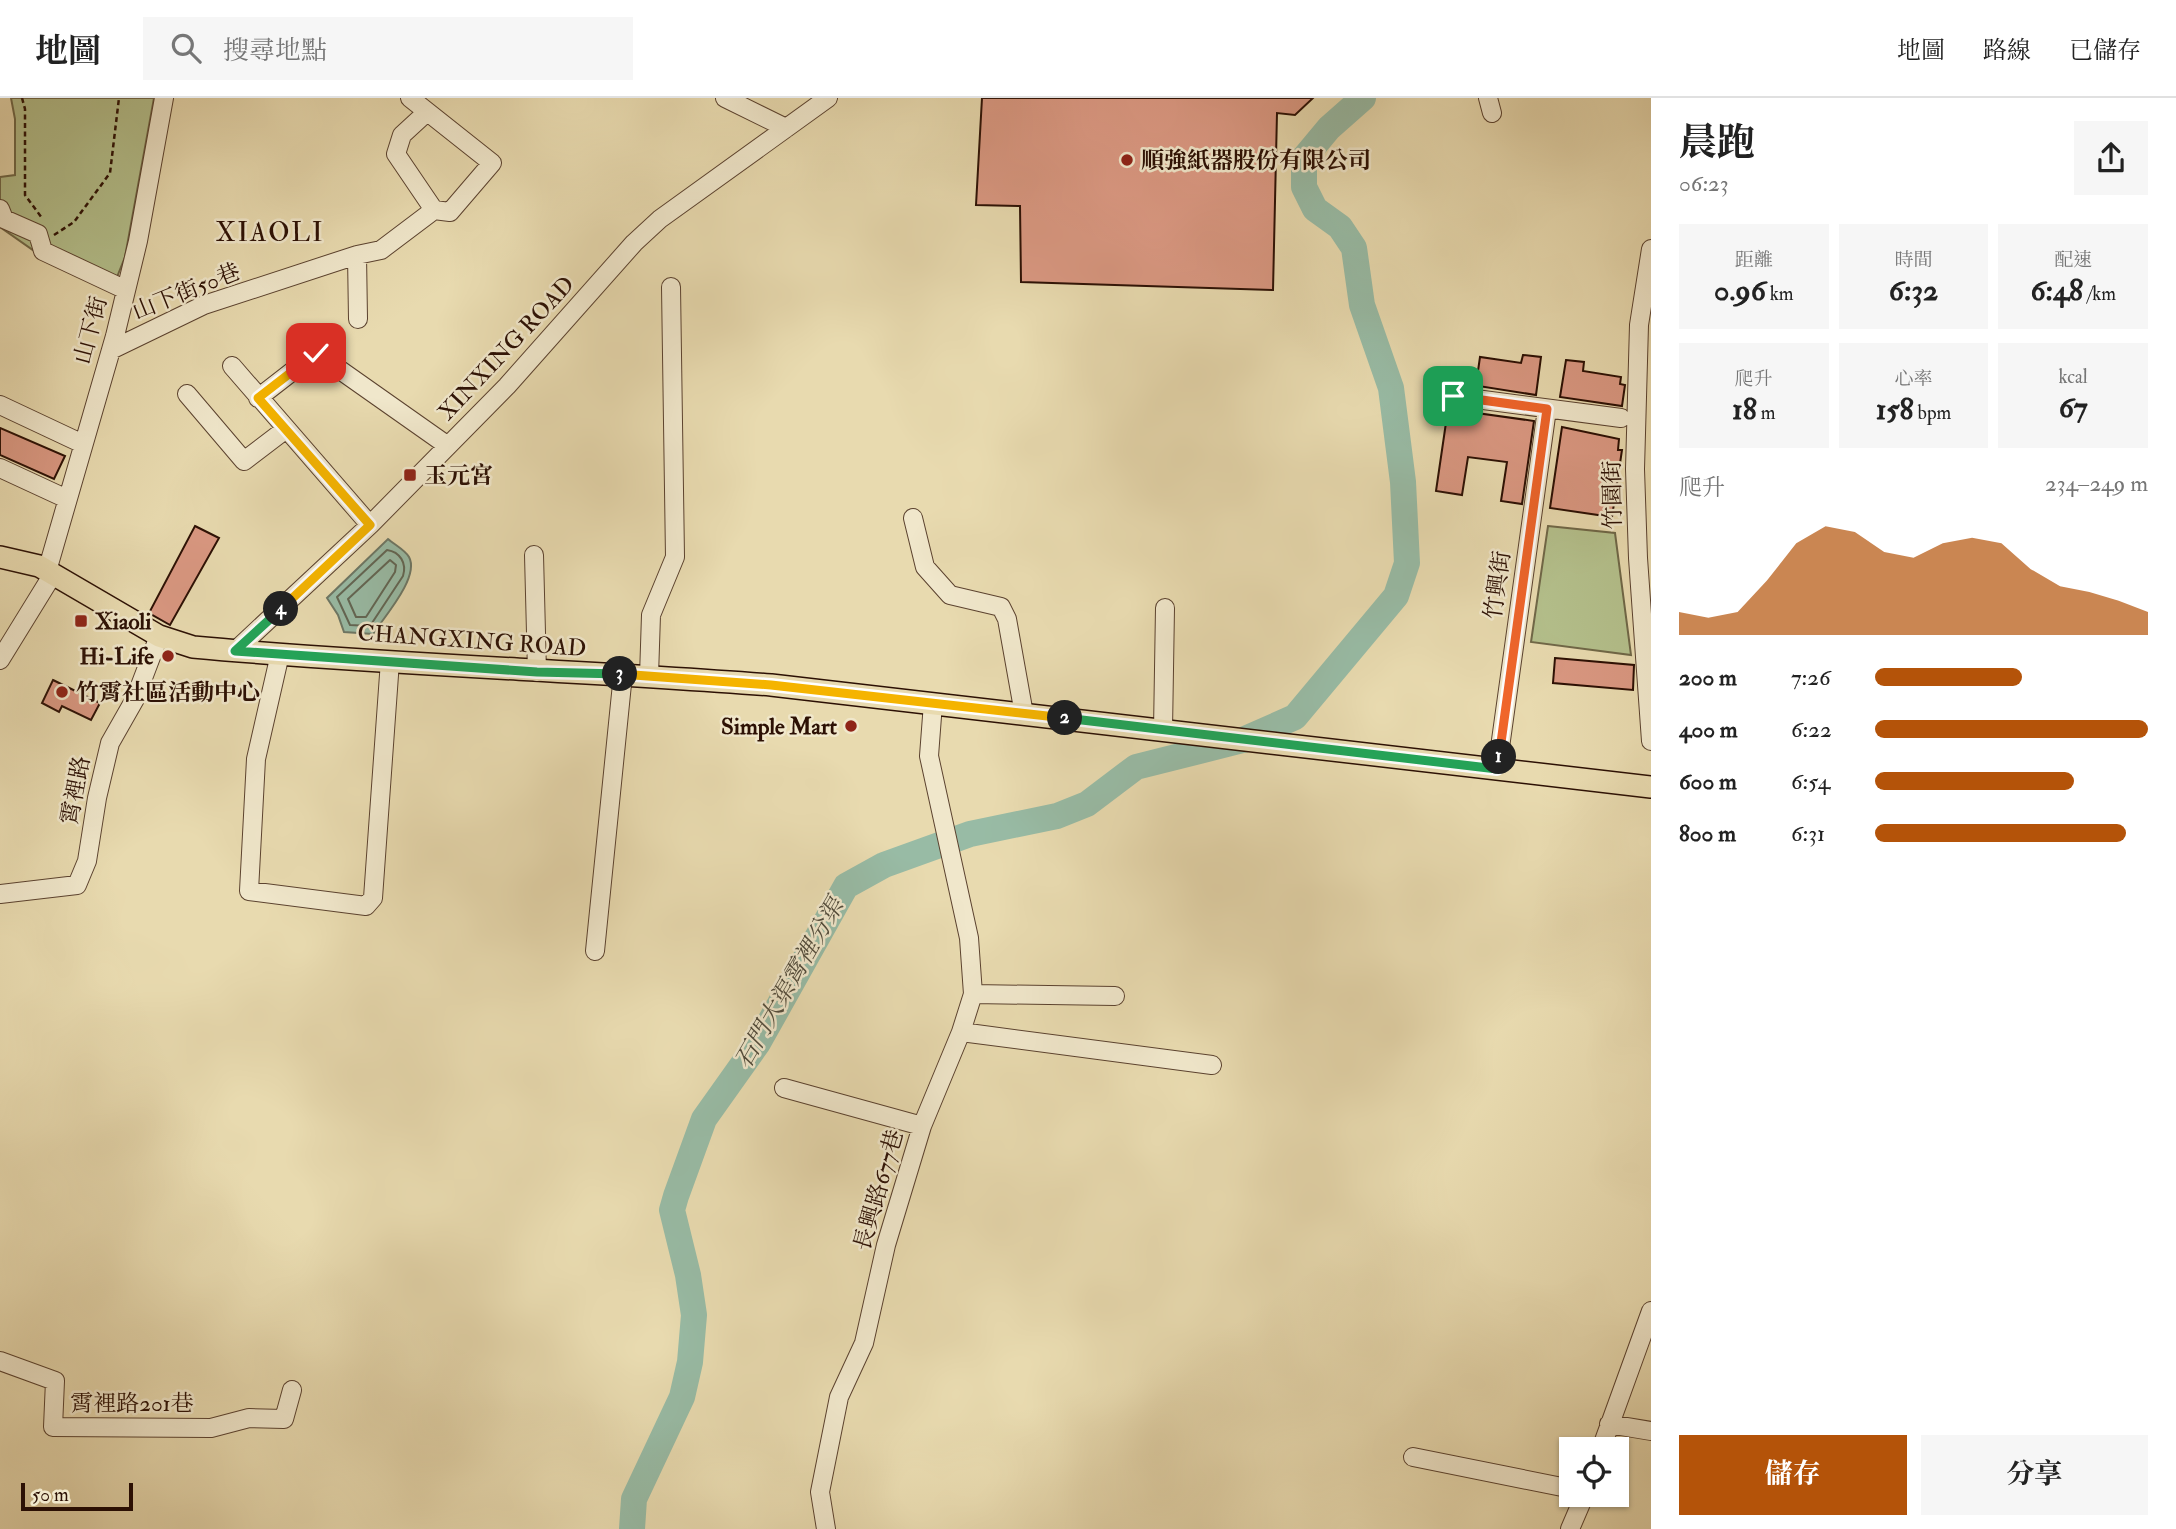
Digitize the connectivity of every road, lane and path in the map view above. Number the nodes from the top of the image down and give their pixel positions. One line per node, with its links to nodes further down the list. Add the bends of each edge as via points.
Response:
1 (22, 98): 2 (path, via 25,195 54,235 74,222 110,173)
2 (119, 98)
3 (164, 98): 14 (street, 山下街)
4 (410, 98): 7 (street)
5 (724, 98): 8 (street)
6 (828, 98): 8 (street, XINXING ROAD)
7 (427, 112): 10 (street, via 402,135 396,154); 10 (street, 山下街50巷, via 492,163 450,212)
8 (786, 128): 26 (street, XINXING ROAD, via 634,243)
9 (0, 209): 14 (street, via 4,219 38,234 43,251)
10 (434, 210): 12 (street, 山下街50巷, via 381,250)
11 (1651, 249): 46 (street, 竹園街, via 1639,325 1635,469)
12 (357, 255): 15 (street); 16 (street, 山下街50巷, via 204,305)
13 (671, 287): 42 (street, via 675,557 651,615)
14 (126, 290): 16 (street, 山下街)
15 (358, 319)
16 (111, 350): 25 (street, 山下街)
17 (232, 366): 20 (street)
18 (187, 394): 24 (street, via 244,461)
19 (1453, 396): 22 (street)
20 (258, 398): 24 (street); 26 (street, via 316,353)
21 (0, 405): 25 (street)
22 (1547, 409): 23 (street); 47 (street, 竹興街)
23 (1622, 418)
24 (286, 429): 30 (street)
25 (83, 444): 28 (street, 山下街)
26 (448, 446): 30 (street, XINXING ROAD)
27 (0, 468): 28 (street)
28 (67, 499): 33 (street, 山下街)
29 (913, 518): 44 (street, via 925,568 950,595 1001,607)
30 (370, 525): 36 (street, XINXING ROAD)
31 (534, 555): 40 (street)
32 (0, 557): 33 (main road, CHANGXING ROAD)
33 (50, 572): 35 (main road, CHANGXING ROAD); 38 (street, 山下街)
34 (1165, 608): 45 (street)
35 (159, 636): 36 (main road, CHANGXING ROAD, via 193,647); 49 (street, 霄裡路, via 135,699 110,743 87,861 77,885)
36 (235, 651): 37 (main road, CHANGXING ROAD)
37 (279, 654): 39 (main road, CHANGXING ROAD); 39 (street, via 256,759 249,891 366,906 373,898)
38 (0, 660)
39 (390, 661): 40 (main road, CHANGXING ROAD)
40 (537, 672): 41 (main road, CHANGXING ROAD)
41 (623, 674): 42 (main road, CHANGXING ROAD); 50 (street)
42 (649, 676): 43 (main road, CHANGXING ROAD)
43 (933, 703): 44 (main road, CHANGXING ROAD); 51 (street, 長興路677巷, via 929,756 969,938)
44 (1024, 714): 45 (main road, CHANGXING ROAD)
45 (1163, 730): 47 (main road, CHANGXING ROAD)
46 (1651, 741)
47 (1497, 769): 48 (main road)
48 (1651, 787)
49 (0, 894)
50 (595, 951)
51 (973, 994): 52 (street); 53 (street, 長興路677巷)
52 (1115, 996)
53 (961, 1031): 54 (street); 56 (street, 長興路677巷)
54 (1212, 1065)
55 (784, 1088): 56 (street)
56 (922, 1126): 66 (street, 長興路677巷, via 886,1245 864,1343 839,1397 820,1492)
57 (1651, 1311): 60 (street)
58 (2, 1364): 59 (street, 霄裡路201巷, via 55,1381 53,1427 211,1428 248,1418 284,1419)
59 (292, 1390)
60 (1609, 1424): 61 (street); 62 (street)
61 (1651, 1432)
62 (1605, 1437)
63 (1413, 1457): 64 (street)
64 (1559, 1486)
65 (1579, 1507): 67 (street)
66 (826, 1529)
67 (1570, 1529)

